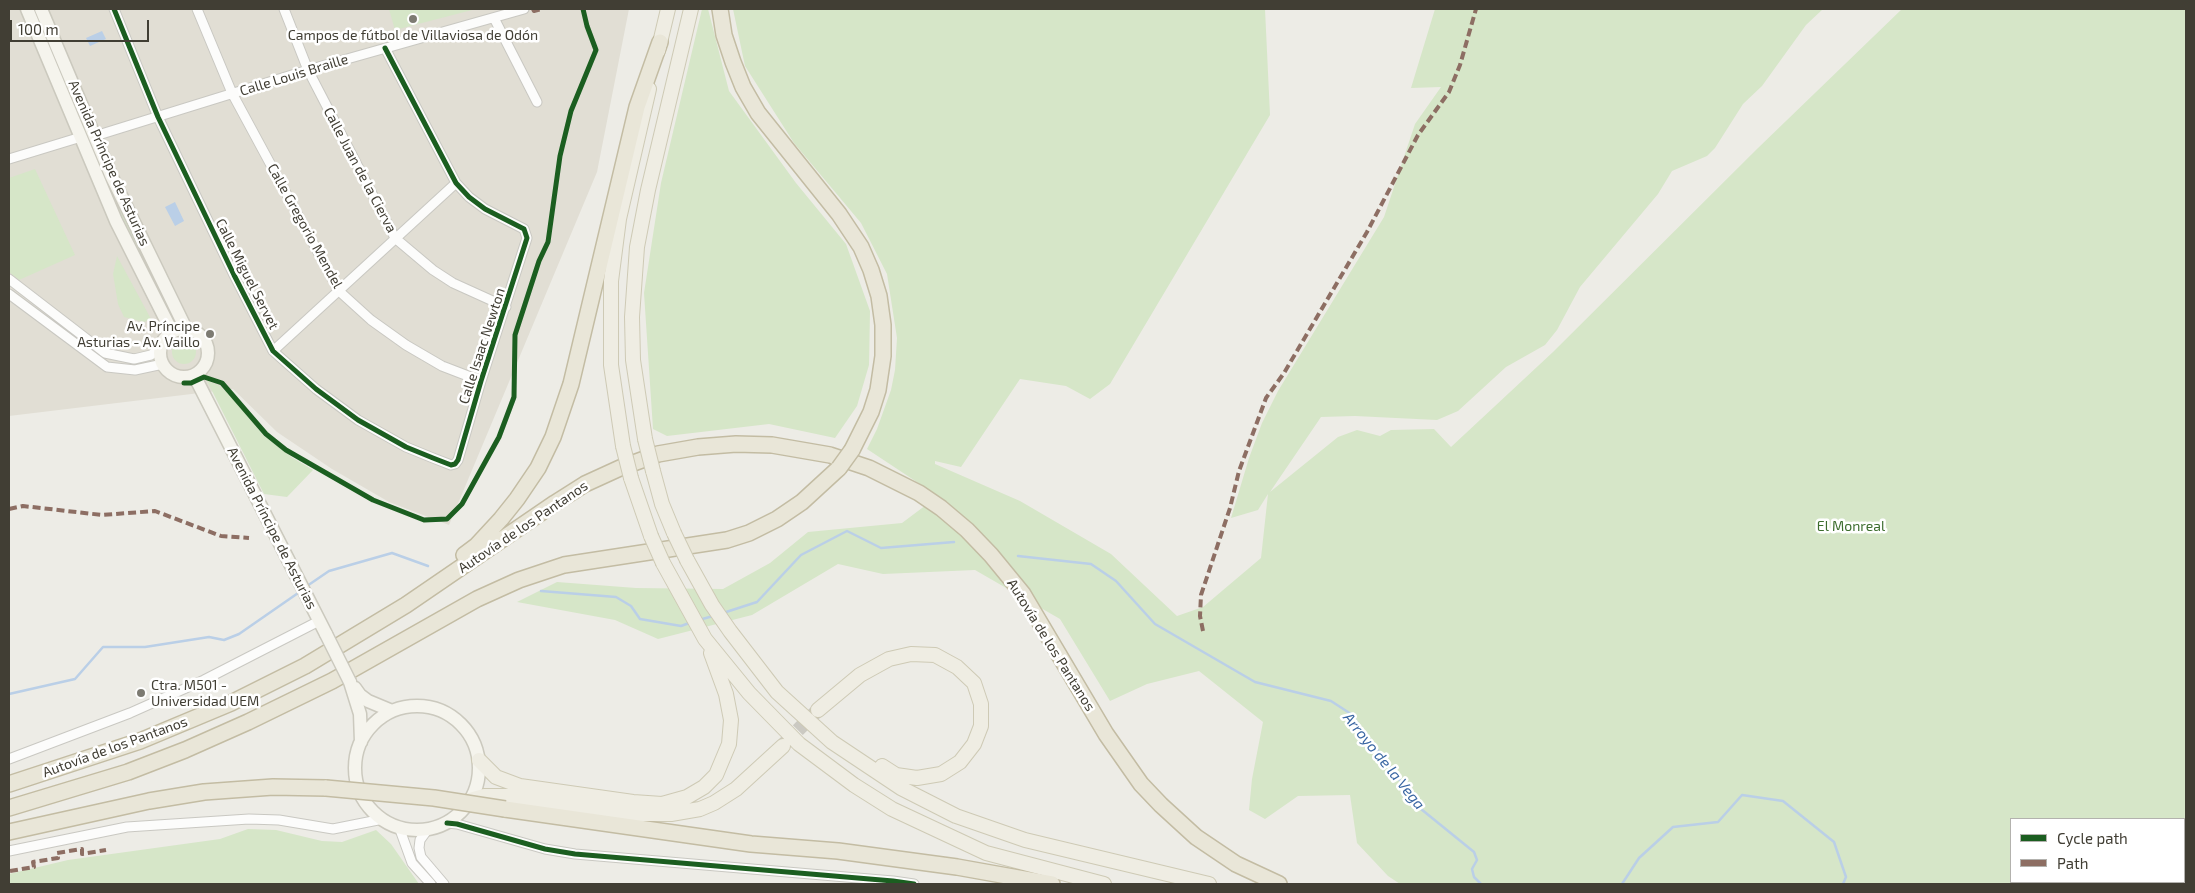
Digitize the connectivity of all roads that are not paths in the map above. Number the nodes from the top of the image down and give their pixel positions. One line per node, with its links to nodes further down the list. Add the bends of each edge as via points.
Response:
1 (27, 9): 18 (street, Avenida Príncipe de Asturias)
2 (41, 9): 17 (street, Avenida Príncipe de Asturias)
3 (114, 9): 16 (street, Calle Miguel Servet)
4 (197, 9): 14 (street, Calle Gregorio Mendel)
5 (284, 9): 13 (street, Calle Juan de la Cierva)
6 (524, 9): 10 (street, Calle Louis Braille)
7 (668, 9): 11 (main road)
8 (691, 9): 41 (main road, bridge, via 637,247 632,317 633,360 645,439 662,504 687,560 712,604 778,692)
9 (720, 9): 47 (highway, bridge, via 724,35 743,87 758,113 839,214 861,247 874,279 883,325 878,390 871,412 839,468 802,502 749,533 727,540 564,565 519,580 478,599 332,680 203,742 128,772)
10 (494, 18): 12 (street, Calle Louis Braille); 15 (street)
11 (660, 42): 35 (highway, via 637,107 571,384 553,437 538,468 501,519 476,546); 36 (main road, bridge, via 619,219 611,281 611,364 631,478 663,563)
12 (385, 48): 13 (street, Calle Louis Braille); 20 (street)
13 (308, 70): 14 (street, Calle Louis Braille); 21 (street, Calle Juan de la Cierva)
14 (232, 93): 16 (street, Calle Louis Braille); 23 (street, Calle Gregorio Mendel)
15 (537, 102)
16 (158, 117): 17 (street, Calle Louis Braille); 29 (street, Calle Miguel Servet)
17 (95, 136): 26 (street, Avenida Príncipe de Asturias)
18 (81, 137): 19 (street); 27 (street, Avenida Príncipe de Asturias, via 116,221)
19 (10, 156)
20 (456, 183): 21 (street); 25 (street, Calle Isaac Newton, via 484,209 526,233)
21 (395, 238): 23 (street); 25 (street, Calle Juan de la Cierva, via 453,284)
22 (9, 279): 28 (street, via 105,354 134,359 150,355)
23 (339, 291): 29 (street); 32 (street, Calle Gregorio Mendel, via 406,345 442,366)
24 (9, 294): 30 (street, via 107,368 135,370)
25 (506, 308): 32 (street, Calle Isaac Newton)
26 (186, 329): 27 (street); 31 (street, via 200,335 208,349 206,364)
27 (171, 333): 28 (street)
28 (161, 347): 30 (street)
29 (273, 351): 33 (street, Calle Miguel Servet, via 358,420 406,447 442,462)
30 (163, 364): 31 (street, via 173,374)
31 (194, 375): 34 (street, Avenida Príncipe de Asturias)
32 (481, 381): 33 (street, Calle Isaac Newton)
33 (456, 464)
34 (319, 621): 37 (street, Avenida Príncipe de Asturias, bridge); 43 (street, via 204,680 130,713)
35 (355, 638): 45 (highway, Autovía de los Pantanos, via 230,703 140,740); 60 (highway, Autovía de los Pantanos, via 555,503 585,484 620,468 658,454 736,444 772,445 830,455 869,468 919,493 967,530 1022,594 1106,734 1141,784 1196,837 1236,864)
36 (706, 639): 44 (main road, via 726,694 731,720 729,744 716,775 687,798 662,804 634,802 520,786 496,778); 58 (main road, via 749,693 799,744 892,809 986,853)
37 (350, 682): 39 (street, Avenida Príncipe de Asturias, via 364,698); 40 (street, Avenida Príncipe de Asturias, via 360,714)
38 (818, 710): 41 (main road, via 860,675 889,658 912,654 935,655 957,667 974,683 981,704 982,726 974,744 960,762 941,774 917,778 896,775 856,750)
39 (392, 711): 40 (street, via 374,724); 44 (street, via 420,706 450,715 465,728)
40 (361, 742): 48 (street, via 356,758 360,793)
41 (832, 742): 59 (main road, via 900,788 956,816 1025,840)
42 (783, 746): 46 (main road, via 736,789 714,803 672,814 633,814 509,796)
43 (9, 759)
44 (479, 760): 46 (street, via 479,774)
45 (9, 784)
46 (470, 800): 49 (street)
47 (9, 808)
48 (383, 819): 50 (street); 53 (street, via 333,829 287,821 249,819 127,828)
49 (447, 823): 51 (street); 56 (street, via 575,854)
50 (399, 827): 51 (street); 54 (street, via 412,863)
51 (428, 829): 55 (street, via 420,840 421,857)
52 (9, 832): 57 (highway, bridge, via 204,792 273,787 326,788 434,798 751,844 838,851)
53 (9, 851)
54 (431, 884)
55 (444, 884)
56 (914, 884)
57 (1052, 884)
58 (1104, 884)
59 (1209, 884)
60 (1279, 884)

